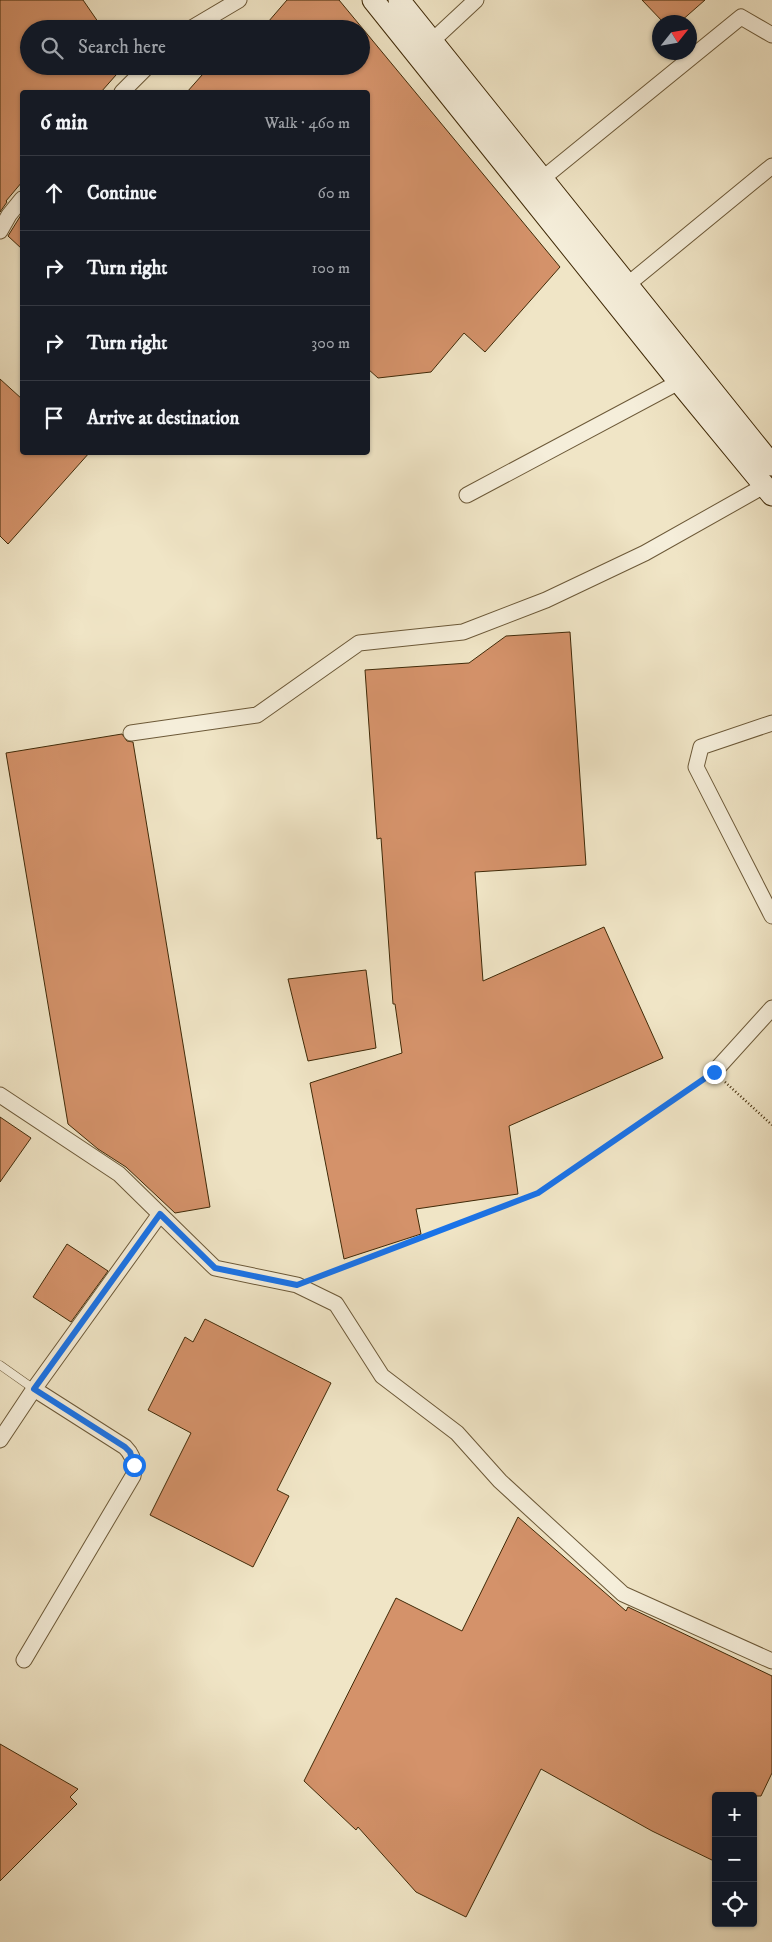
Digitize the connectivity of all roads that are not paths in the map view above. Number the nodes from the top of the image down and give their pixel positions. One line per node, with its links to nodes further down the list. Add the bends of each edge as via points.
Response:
1 (239, 0): 5 (street)
2 (373, 0): 7 (street)
3 (399, 0): 7 (street)
4 (476, 0): 7 (street)
5 (205, 20)
6 (772, 35): 11 (street, via 741,17)
7 (424, 48): 11 (street); 14 (street)
8 (139, 75): 9 (street)
9 (124, 90)
10 (772, 166): 14 (street)
11 (542, 179): 14 (street)
12 (20, 201): 13 (street)
13 (0, 231)
14 (619, 291): 15 (street); 16 (street)
15 (679, 382): 17 (street); 18 (street)
16 (772, 465)
17 (768, 490): 20 (street, via 546,600 463,632 359,643 258,715)
18 (467, 495)
19 (772, 723): 21 (street, via 701,747 696,767)
20 (131, 732)
21 (772, 916)
22 (772, 1008): 23 (street)
23 (714, 1072)
24 (0, 1095): 25 (street, via 119,1174)
25 (160, 1214): 27 (street); 30 (street, via 215,1268 297,1285 336,1304 382,1376 457,1433 500,1481 623,1594)
26 (0, 1365): 27 (lane)
27 (34, 1389): 28 (street); 29 (street, via 125,1447 134,1459 134,1470)
28 (0, 1440)
29 (24, 1660)
30 (772, 1662)

